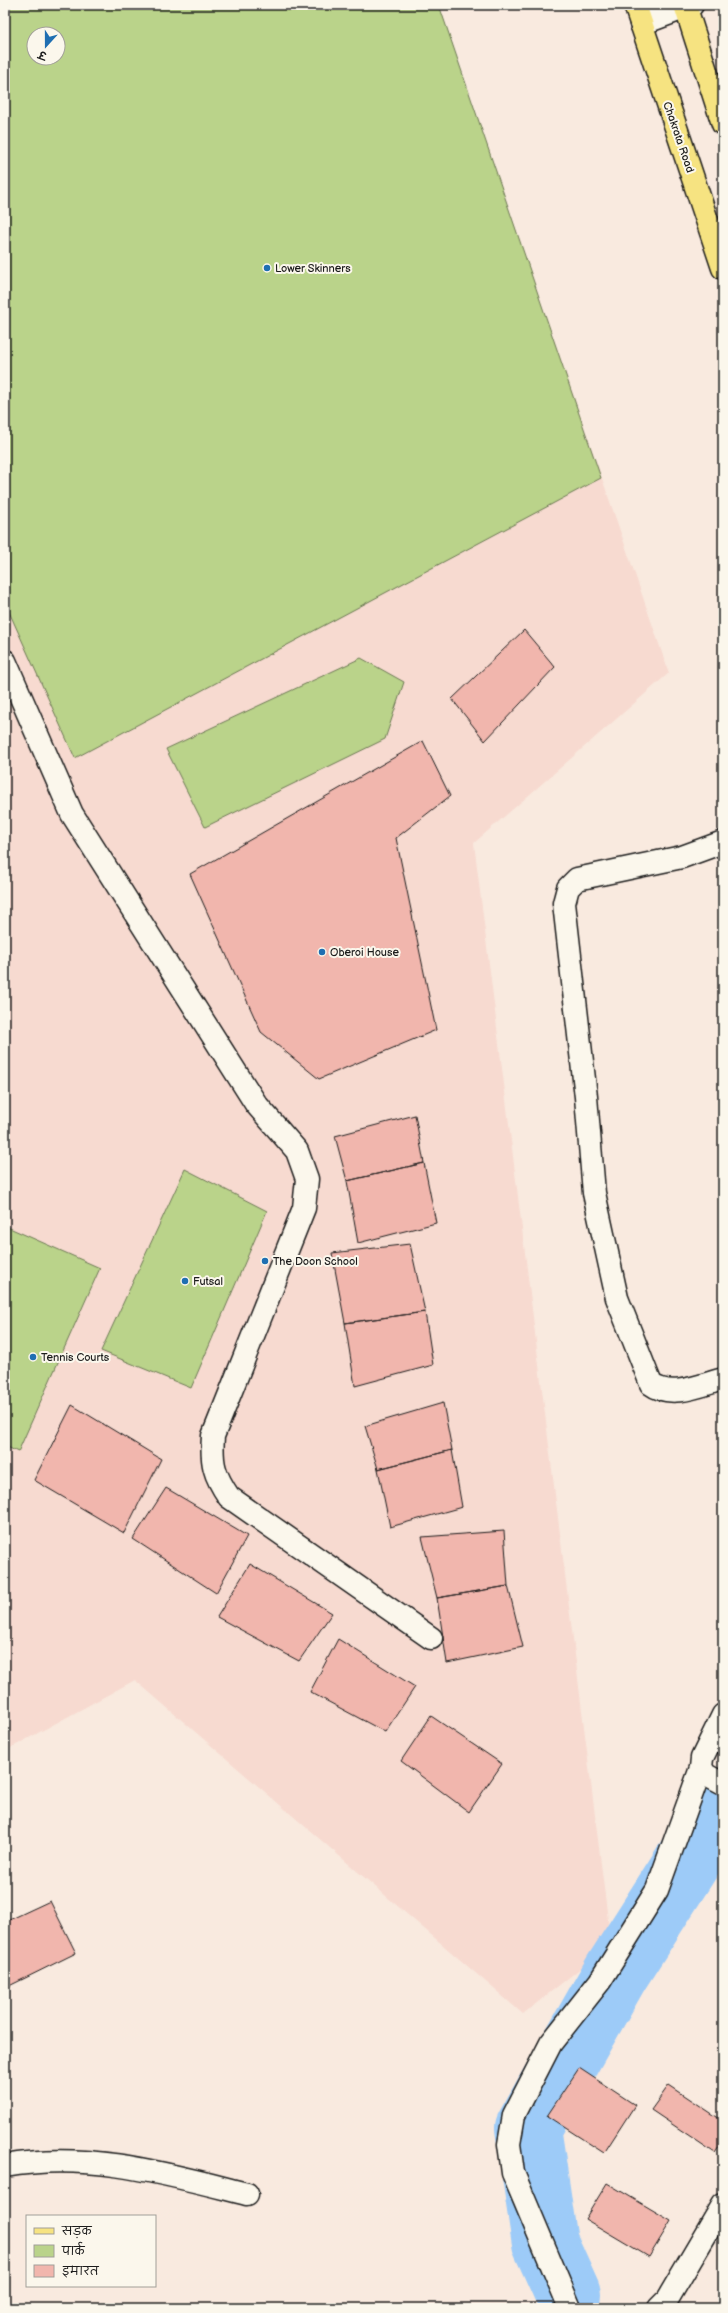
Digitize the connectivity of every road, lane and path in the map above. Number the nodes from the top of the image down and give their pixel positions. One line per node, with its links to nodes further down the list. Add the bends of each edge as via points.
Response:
1 (687, 6): 2 (street); 3 (main road)
2 (638, 14): 4 (main road, Chakrata Road)
3 (723, 124)
4 (723, 268)
5 (5, 661): 8 (street, via 72,814 256,1104 297,1151 307,1179 304,1208 213,1436 211,1458 217,1479 229,1497)
6 (723, 842): 7 (street, via 682,857 577,879 568,888 564,903 594,1193 617,1298 651,1384 659,1391 672,1392)
7 (723, 1379)
8 (431, 1638)
9 (723, 1715): 10 (street, via 702,1758)
10 (701, 1768): 11 (street, via 706,1775); 15 (street, via 658,1890 600,1981 551,2043 514,2115 510,2144 513,2173)
11 (723, 1784)
12 (5, 2166): 13 (street, via 34,2161 84,2160 137,2167)
13 (247, 2194)
14 (723, 2205): 16 (street)
15 (570, 2308)
16 (659, 2308)

